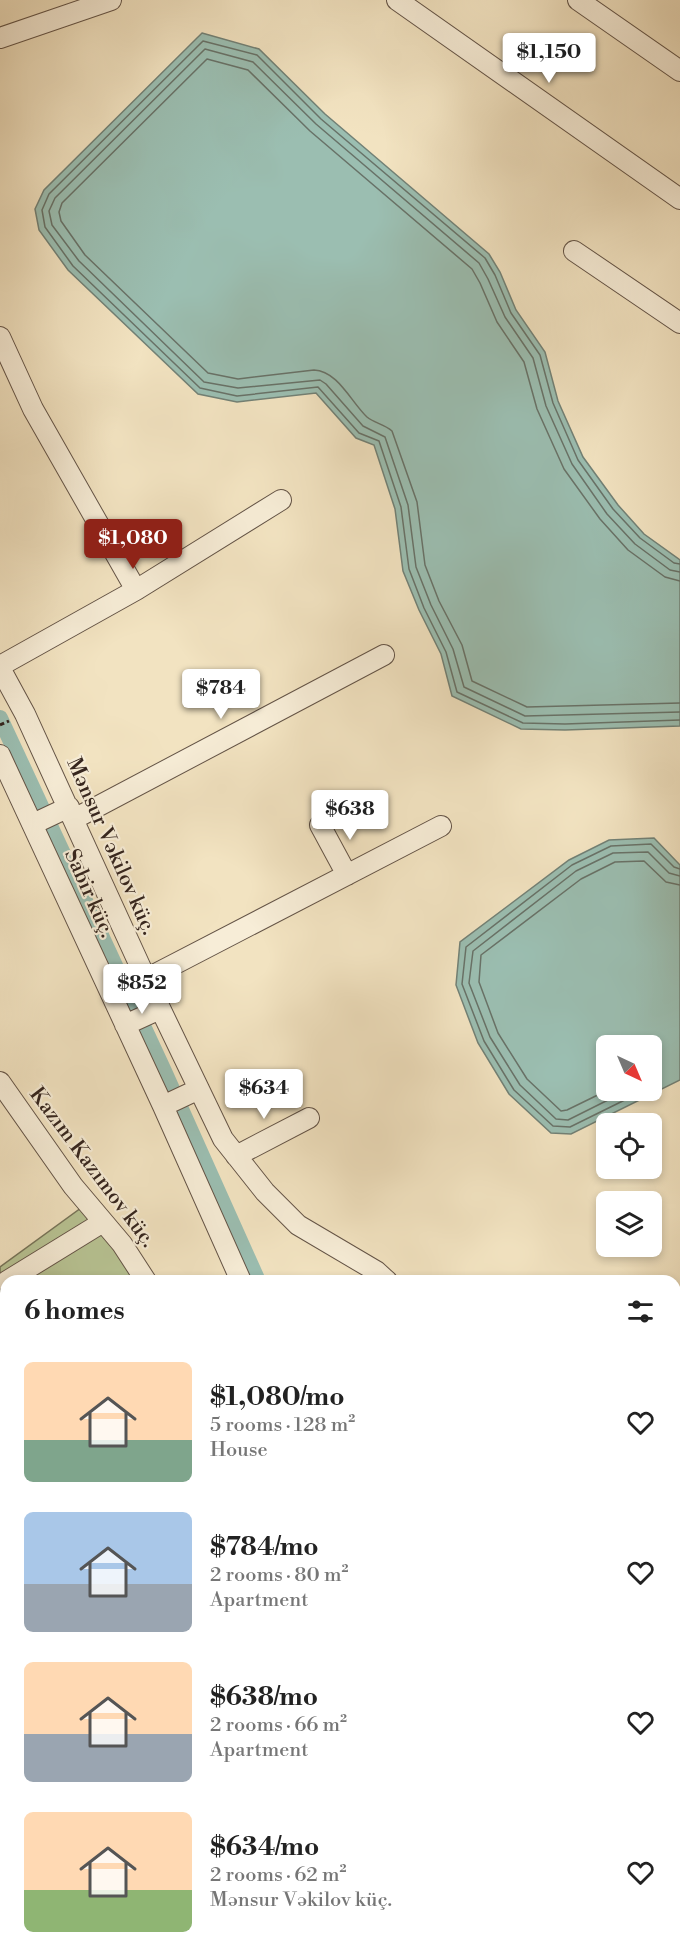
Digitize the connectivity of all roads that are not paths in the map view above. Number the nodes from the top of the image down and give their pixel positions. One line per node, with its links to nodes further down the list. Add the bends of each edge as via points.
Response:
1 (111, 0): 4 (street)
2 (397, 0): 6 (street)
3 (578, 0): 5 (street)
4 (0, 38)
5 (680, 71)
6 (680, 200)
7 (574, 251): 8 (street)
8 (680, 323)
9 (0, 337): 11 (street, via 33,409)
10 (281, 500): 11 (street)
11 (136, 590): 13 (street)
12 (384, 655): 15 (street)
13 (0, 667): 15 (street, Mənsur Vəkilov küç.)
14 (0, 755): 16 (street, Sabir küç.)
15 (71, 813): 16 (street); 20 (street, Mənsur Vəkilov küç.)
16 (33, 824): 22 (street, Sabir küç.)
17 (320, 825): 19 (street)
18 (441, 826): 19 (street)
19 (347, 875): 20 (street)
20 (146, 979): 21 (street, Mənsur Vəkilov küç.)
21 (160, 1010): 22 (street); 24 (street, Mənsur Vəkilov küç.)
22 (125, 1024): 25 (street, Sabir küç.)
23 (0, 1082): 28 (street, Kazım Kazımov küç.)
24 (199, 1089): 25 (street); 27 (street, Mənsur Vəkilov küç., via 223,1139)
25 (163, 1106): 31 (street, Sabir küç.)
26 (309, 1118): 27 (street)
27 (236, 1155): 32 (street, Mənsur Vəkilov küç., via 298,1225)
28 (103, 1222): 29 (street); 30 (street, Kazım Kazımov küç.)
29 (17, 1275)
30 (143, 1275)
31 (238, 1275)
32 (380, 1275)

